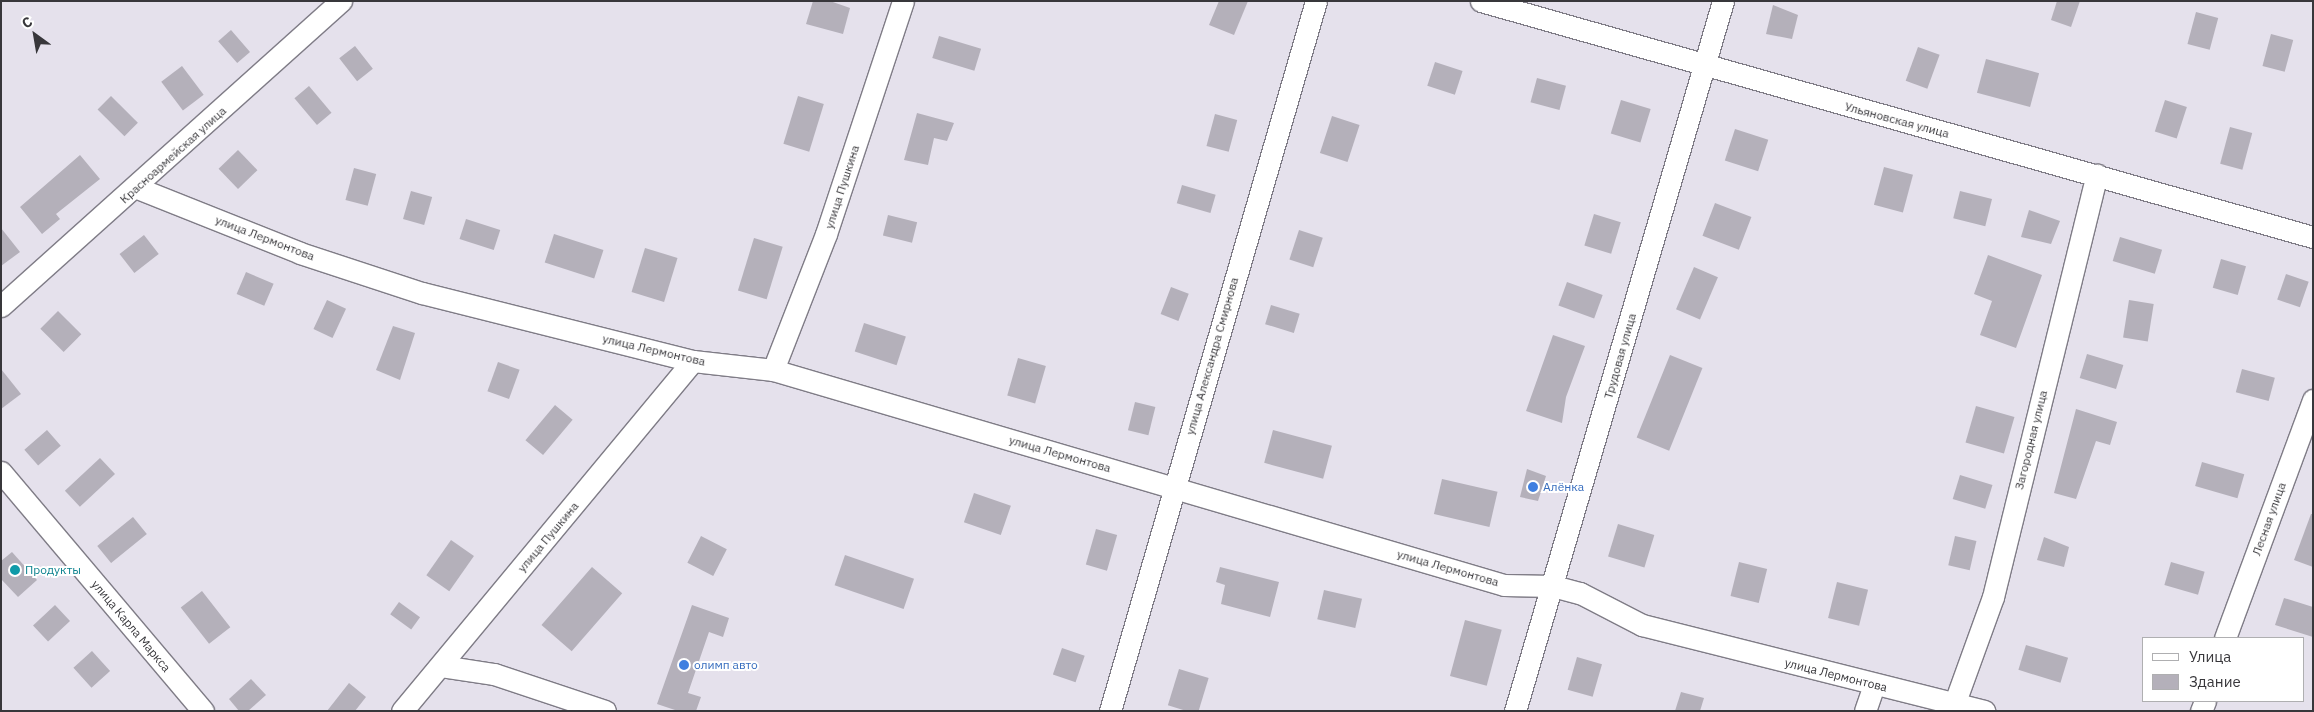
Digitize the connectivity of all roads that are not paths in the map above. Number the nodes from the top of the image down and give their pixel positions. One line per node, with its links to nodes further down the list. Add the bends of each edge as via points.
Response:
1 (341, 1): 8 (street, Красноармейская улица)
2 (903, 1): 12 (street, улица Пушкина, via 826,234)
3 (1316, 1): 15 (street, улица Александра Смирнова)
4 (1481, 1): 6 (street, Ульяновская улица)
5 (1723, 1): 6 (street, Трудовая улица)
6 (1704, 66): 7 (street, Ульяновская улица); 16 (street, Трудовая улица)
7 (2097, 175): 9 (street, Ульяновская улица); 20 (street, Загородная улица, via 1993,597)
8 (137, 188): 10 (street, Красноармейская улица); 11 (street, улица Лермонтова, via 300,253 422,293)
9 (2313, 236)
10 (1, 306)
11 (693, 361): 12 (street, улица Лермонтова); 18 (street, улица Пушкина)
12 (773, 370): 15 (street, улица Лермонтова)
13 (2313, 400): 17 (street, Лесная улица)
14 (1, 472): 21 (street, улица Карла Маркса)
15 (1174, 487): 16 (street, улица Лермонтова, via 1504,585); 24 (street, улица Александра Смирнова)
16 (1553, 586): 19 (street, улица Лермонтова, via 1580,593 1642,625); 25 (street, Трудовая улица)
17 (2225, 637)
18 (442, 666): 22 (street, улица Пушкина); 23 (street, via 494,674)
19 (1874, 686): 20 (street, улица Лермонтова); 26 (street)
20 (1955, 702): 27 (street, улица Лермонтова)
21 (203, 711)
22 (402, 711)
23 (605, 711)
24 (1110, 711)
25 (1515, 711)
26 (1865, 711)
27 (1984, 711)

